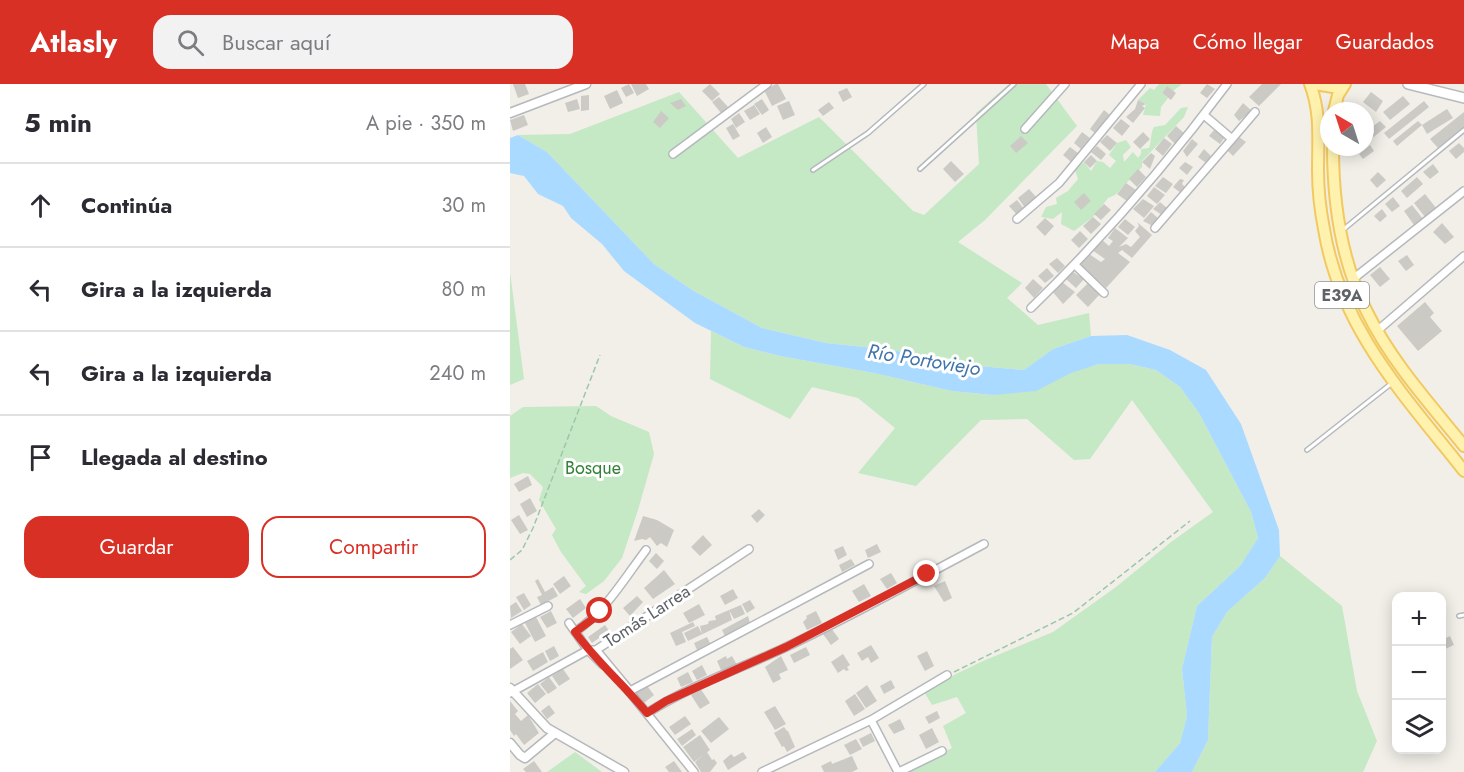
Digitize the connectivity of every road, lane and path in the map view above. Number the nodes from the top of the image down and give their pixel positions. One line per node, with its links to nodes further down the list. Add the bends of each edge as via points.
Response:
1 (586, 84): 15 (street)
2 (767, 84): 21 (street)
3 (924, 84): 24 (lane, via 868,133)
4 (1014, 84): 23 (lane)
5 (1065, 84): 18 (street)
6 (1142, 84): 26 (street, via 1059,183)
7 (1227, 84): 17 (street)
8 (1310, 84): 36 (main road, E39A, via 1318,114 1320,208 1330,256 1352,319)
9 (1315, 84): 10 (main road)
10 (1344, 84): 14 (main road)
11 (1408, 84): 12 (main road)
12 (1422, 86): 13 (main road)
13 (1464, 98)
14 (1337, 102)
15 (510, 112)
16 (1255, 112): 20 (street)
17 (1204, 115): 20 (street); 30 (street)
18 (1025, 129)
19 (1464, 130): 28 (lane)
20 (1232, 139): 27 (street)
21 (673, 154)
22 (1333, 156): 28 (main road, E39A)
23 (920, 169)
24 (813, 170)
25 (1464, 191): 31 (street)
26 (1017, 219)
27 (1155, 228)
28 (1340, 232): 31 (main road, E39A)
29 (1464, 256): 34 (street)
30 (1075, 265): 32 (street); 33 (street)
31 (1353, 279): 34 (main road, E39A)
32 (1104, 293)
33 (1031, 308)
34 (1377, 331): 37 (main road, E39A)
35 (600, 355): 44 (path, via 533,528 522,550)
36 (1394, 382): 38 (lane); 39 (main road, E39A)
37 (1464, 446)
38 (1307, 450)
39 (1464, 471)
40 (1190, 521): 53 (path, via 1073,613)
41 (984, 544): 56 (street, via 786,647)
42 (749, 549): 52 (street, Tomás Larrea)
43 (646, 550): 51 (street, via 594,618)
44 (510, 560)
45 (869, 564): 55 (street)
46 (548, 606): 50 (street)
47 (1464, 615): 48 (lane)
48 (1459, 616)
49 (569, 623): 51 (street)
50 (510, 625)
51 (575, 632): 52 (street)
52 (592, 650): 54 (street, Tomás Larrea); 55 (street)
53 (947, 675): 57 (street)
54 (511, 691): 58 (street)
55 (630, 691): 56 (street)
56 (647, 713): 62 (street)
57 (871, 720): 63 (street); 64 (street)
58 (555, 733): 59 (street, via 525,758); 61 (street)
59 (510, 743)
60 (942, 751): 64 (street)
61 (624, 772)
62 (694, 772)
63 (762, 772)
64 (899, 772)

